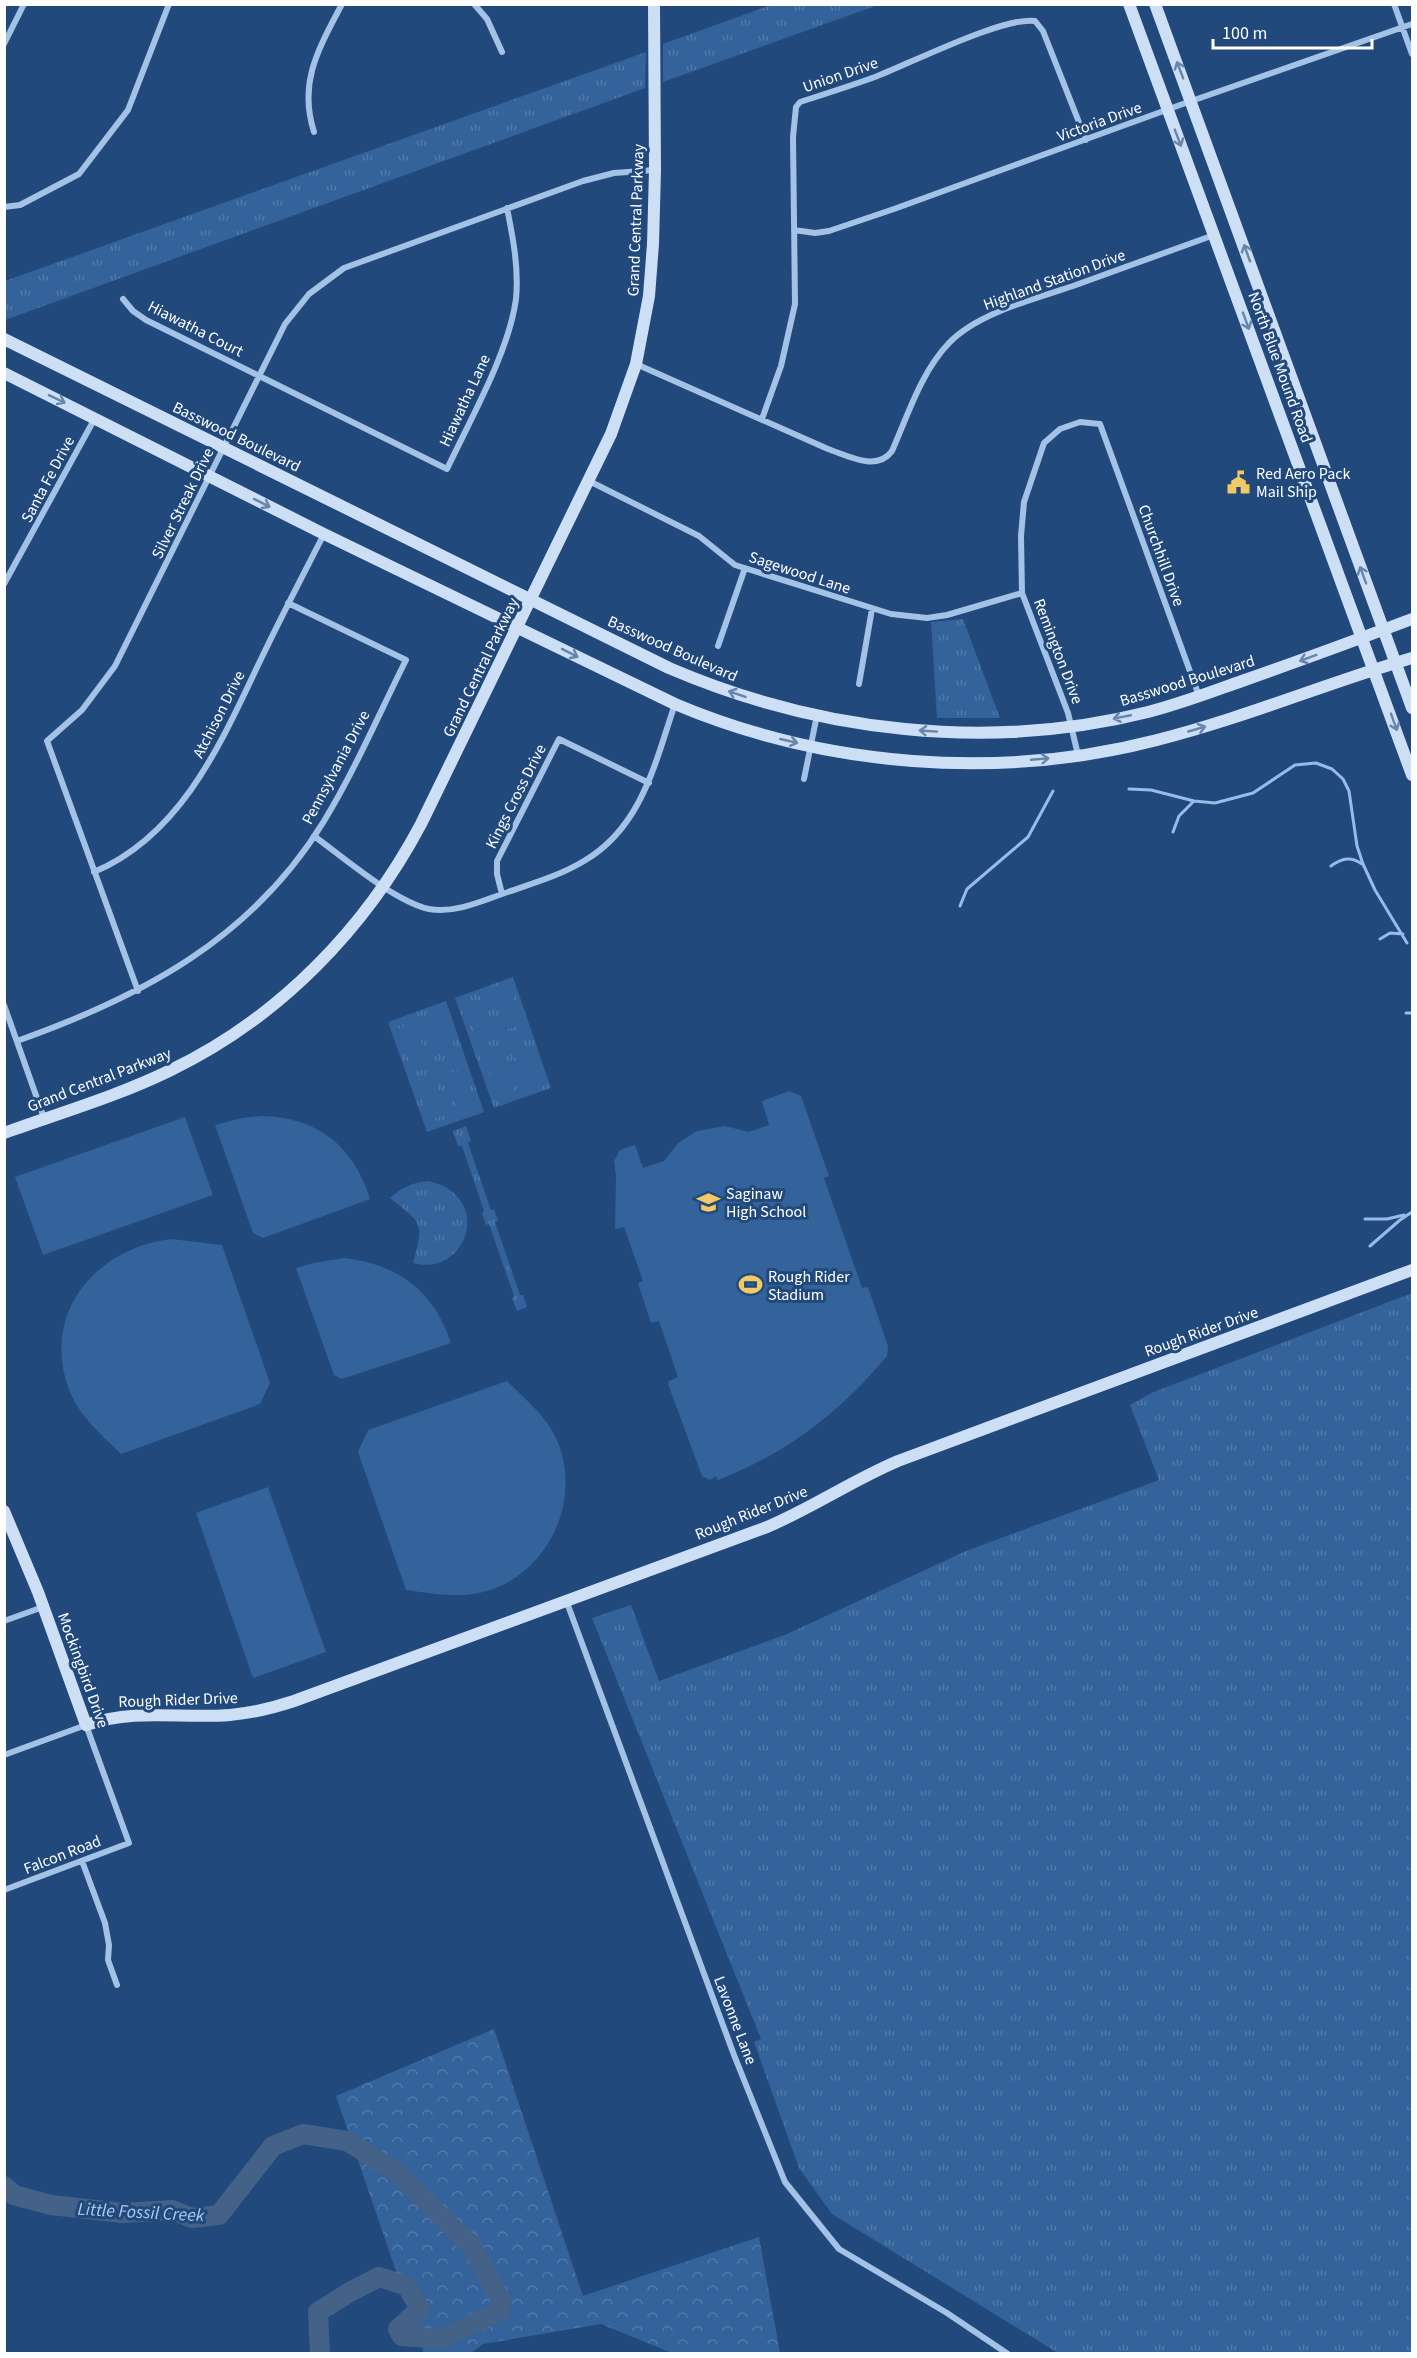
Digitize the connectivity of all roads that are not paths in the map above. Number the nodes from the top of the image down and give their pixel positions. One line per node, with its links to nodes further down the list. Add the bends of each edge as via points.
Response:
1 (24, 4): 11 (street)
2 (169, 4): 19 (street, via 129,110 79,174 20,205)
3 (342, 4): 16 (street, via 312,68 307,95)
4 (474, 4): 12 (street, via 487,19)
5 (654, 4): 18 (main road, Grand Central Parkway)
6 (1129, 4): 15 (main road, North Blue Mound Road)
7 (1155, 4): 14 (main road, North Blue Mound Road, one-way to 7)
8 (1395, 4): 10 (street)
9 (1413, 24): 10 (street, Victoria Drive)
10 (1403, 27): 13 (street); 14 (street, Victoria Drive)
11 (4, 44)
12 (502, 52)
13 (1413, 54)
14 (1192, 101): 15 (street, Victoria Drive); 43 (main road, North Blue Mound Road, one-way to 14)
15 (1168, 110): 17 (street, Victoria Drive); 22 (main road, North Blue Mound Road, one-way to 22)
16 (314, 132)
17 (1086, 140): 21 (street, Victoria Drive, via 830,231); 21 (street, Union Drive, via 1040,24 1026,19 800,102 794,117)
18 (655, 170): 20 (street, Silver Streak Drive, via 599,176); 25 (main road, Grand Central Parkway, via 649,296)
19 (4, 207)
20 (507, 208): 27 (street, Silver Streak Drive, via 361,260 332,276 292,313); 27 (street, Hiawatha Lane, via 516,267 512,319 499,358 447,469)
21 (794, 230): 29 (street, Union Drive, via 795,303 781,366)
22 (1214, 235): 29 (street, Highland Station Drive, via 1026,302 969,328 936,359 892,451 883,460 856,459); 44 (main road, North Blue Mound Road, one-way to 44)
23 (123, 299): 27 (street, Hiawatha Court, via 146,320)
24 (4, 339): 31 (main road, Basswood Boulevard)
25 (636, 364): 29 (street, Highland Station Drive); 33 (main road, Grand Central Parkway, via 611,434)
26 (4, 373): 28 (main road, one-way to 28)
27 (260, 376): 31 (street, Silver Streak Drive)
28 (95, 418): 32 (main road); 36 (street, Santa Fe Drive)
29 (762, 419)
30 (1100, 424): 37 (street, Remington Drive, via 1080,422 1060,429 1044,443 1024,502); 50 (street, Churchhill Drive)
31 (224, 447): 32 (street, Silver Streak Drive); 38 (main road, Basswood Boulevard)
32 (210, 476): 34 (main road, one-way to 34); 61 (street, Silver Streak Drive, via 116,666 82,710 47,741)
33 (588, 481): 35 (street, Sagewood Lane, via 699,536 728,560); 38 (main road, Grand Central Parkway)
34 (324, 534): 39 (street, Atchison Drive); 42 (main road)
35 (745, 568): 40 (street, Sagewood Lane); 45 (street)
36 (4, 584)
37 (1022, 593): 40 (street, Sagewood Lane, via 927,618); 54 (street, Remington Drive)
38 (530, 600): 42 (main road, Grand Central Parkway); 53 (main road, Basswood Boulevard, one-way to 38, via 700,681)
39 (288, 603): 60 (street, Pennsylvania Drive, via 406,660 343,789); 61 (street, Atchison Drive, via 219,746 191,790 150,836)
40 (872, 609): 49 (street)
41 (1413, 620): 43 (main road, Basswood Boulevard)
42 (518, 627): 51 (main road, one-way to 51); 62 (main road, Grand Central Parkway, via 421,824)
43 (1383, 630): 44 (main road, Basswood Boulevard); 47 (main road, North Blue Mound Road)
44 (1362, 637): 48 (main road, North Blue Mound Road); 50 (main road, Basswood Boulevard, one-way to 50)
45 (718, 646)
46 (1413, 658): 47 (main road)
47 (1396, 663): 48 (main road); 52 (main road, North Blue Mound Road)
48 (1374, 670): 56 (main road, one-way to 48, via 1141,744 1215,724); 57 (main road, North Blue Mound Road, one-way to 57)
49 (859, 684)
50 (1199, 696): 54 (main road, Basswood Boulevard, one-way to 54, via 1148,712)
51 (675, 704): 55 (main road, one-way to 55, via 736,726); 59 (street)
52 (1413, 708)
53 (817, 715): 54 (main road, Basswood Boulevard, one-way to 53, via 993,732 934,731 860,724); 55 (street)
54 (1072, 726): 56 (street, Remington Drive)
55 (811, 746): 56 (main road, one-way to 56, via 873,757 943,762 1020,761); 58 (street)
56 (1078, 754)
57 (1413, 775)
58 (804, 779)
59 (649, 783): 63 (street, via 628,822 596,854 568,870); 63 (street, Kings Cross Drive, via 560,739 497,861)
60 (314, 836): 62 (street); 64 (street, Pennsylvania Drive, via 245,916 190,960)
61 (94, 873): 64 (street, Silver Streak Drive)
62 (384, 886): 63 (street, via 418,906 440,910); 67 (main road, Grand Central Parkway, via 311,971 225,1040 152,1079)
63 (502, 894)
64 (138, 991): 66 (street, Pennsylvania Drive)
65 (4, 1005): 66 (street)
66 (17, 1041): 67 (street)
67 (44, 1118): 68 (main road, Grand Central Parkway)
68 (4, 1133)
69 (1413, 1270): 71 (main road, Rough Rider Drive, via 898,1461 767,1527)
70 (4, 1511): 72 (main road, Mockingbird Drive)
71 (566, 1600): 74 (main road, Rough Rider Drive, via 268,1709 229,1715 142,1714); 80 (street, Lavonne Lane, via 734,2055 785,2182 838,2249)
72 (43, 1607): 73 (street); 74 (main road, Mockingbird Drive)
73 (4, 1621)
74 (86, 1725): 75 (street); 76 (street, Mockingbird Drive)
75 (4, 1755)
76 (129, 1843): 77 (street, Falcon Road)
77 (82, 1861): 78 (street, Falcon Road); 79 (street, via 105,1923 108,1960)
78 (4, 1890)
79 (117, 1985)
80 (1008, 2354)

